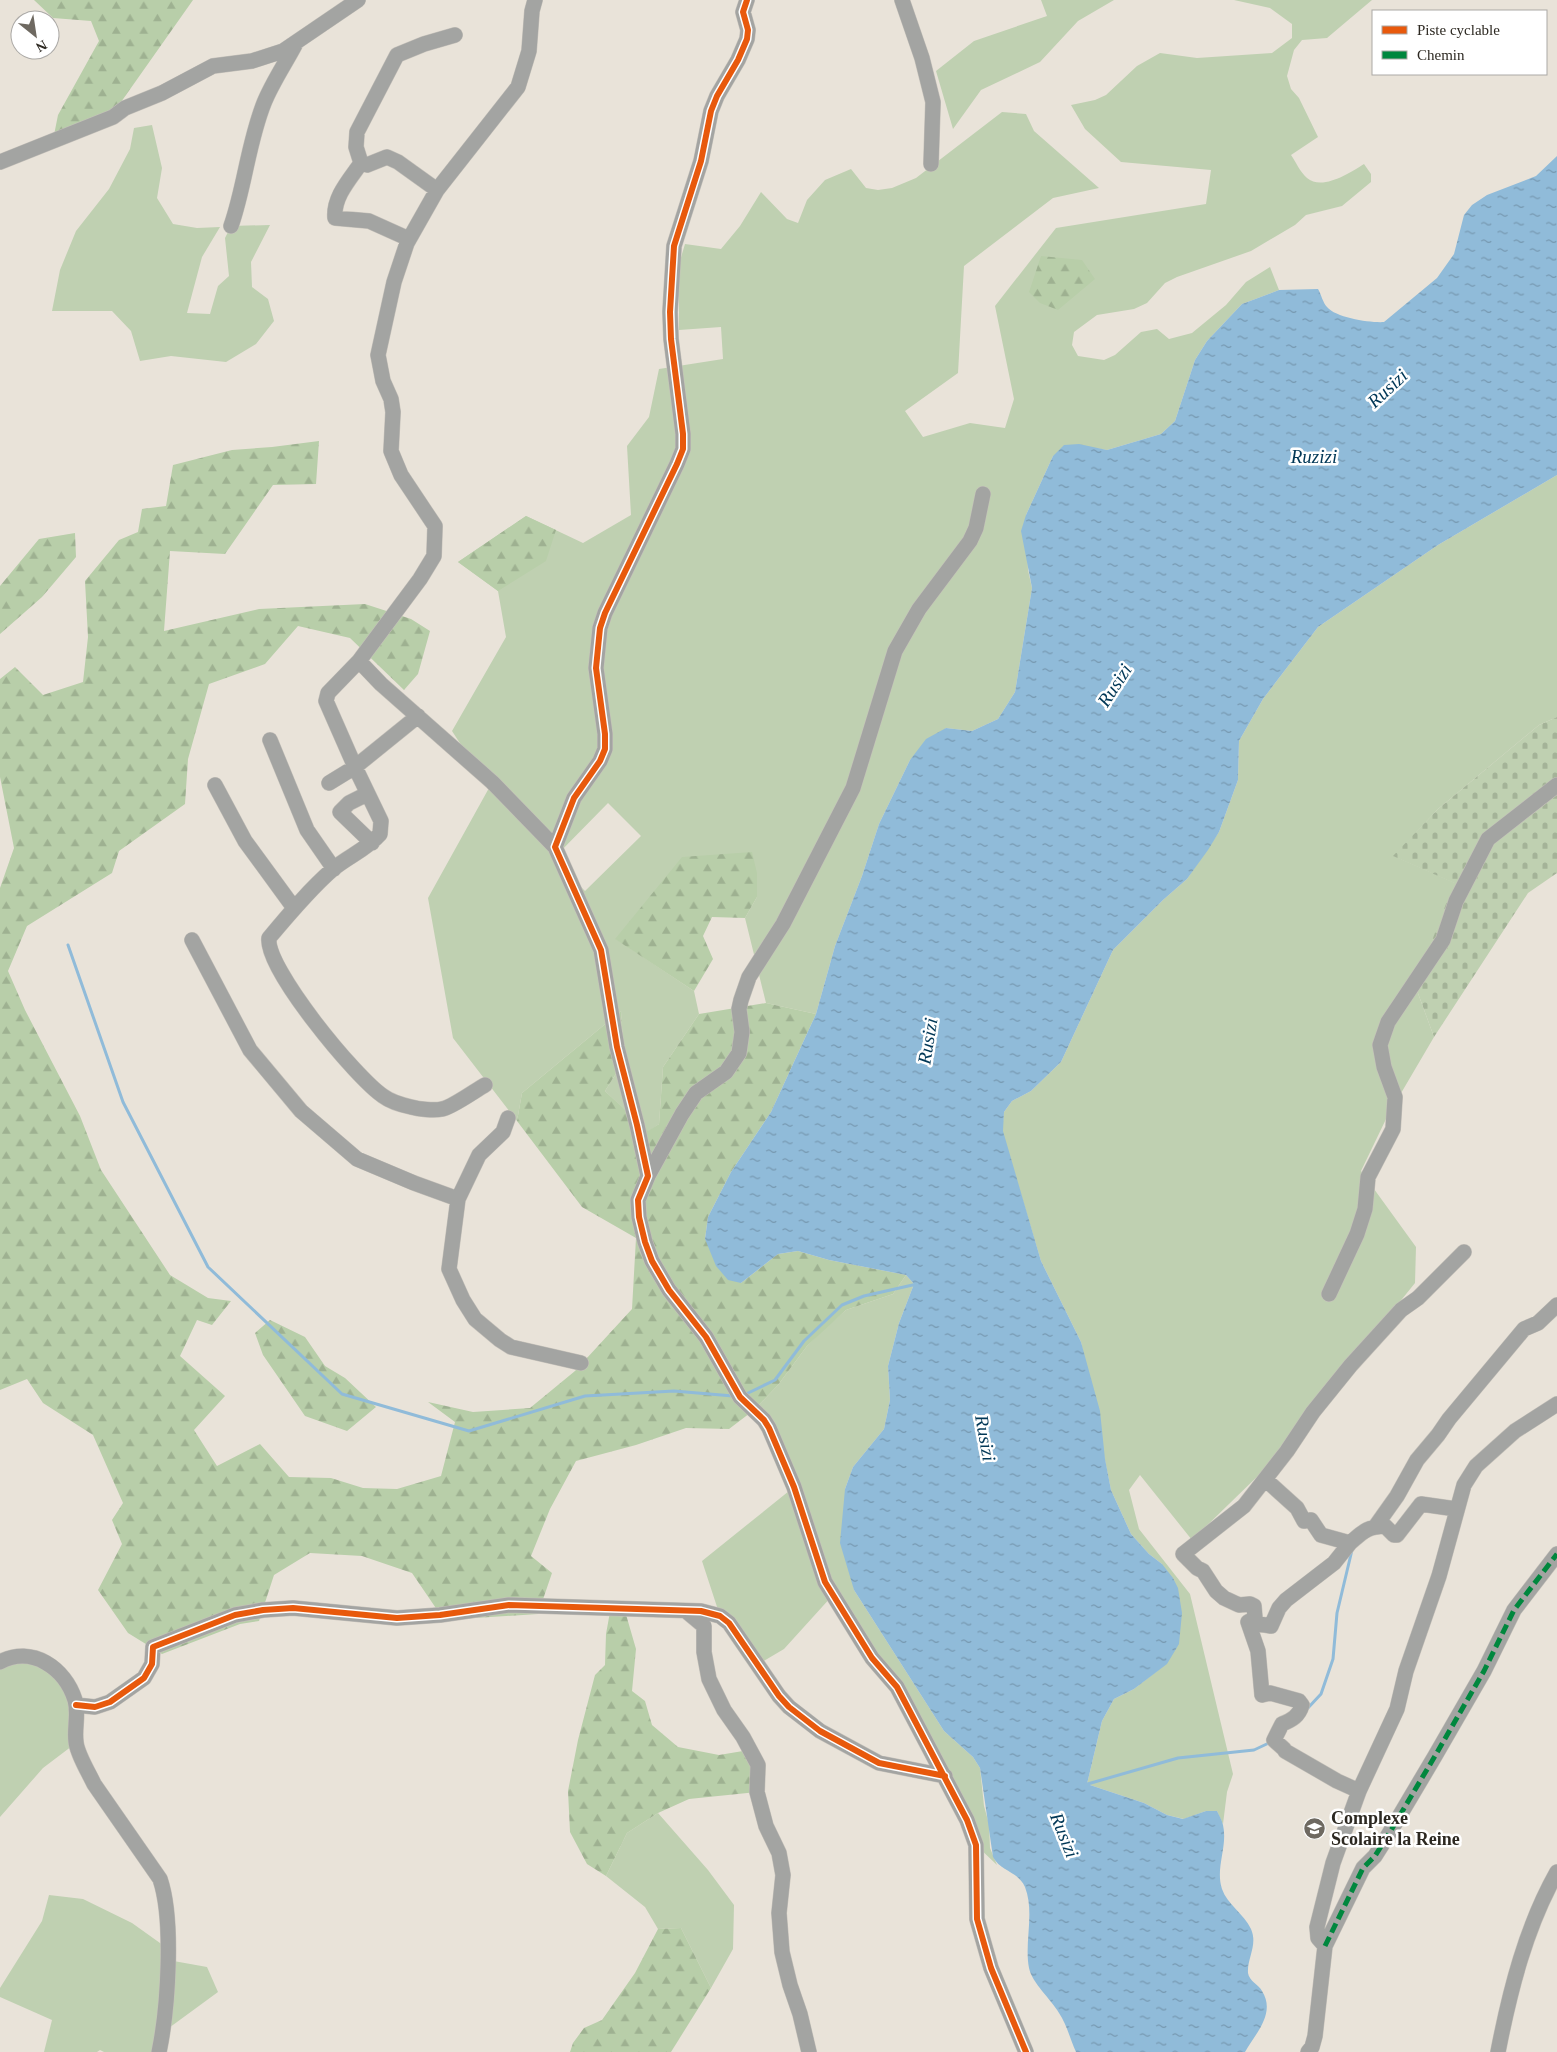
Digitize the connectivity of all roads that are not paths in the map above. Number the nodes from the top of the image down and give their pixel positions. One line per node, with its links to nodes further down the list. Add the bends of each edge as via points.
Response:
1 (358, 0): 6 (street)
2 (535, 0): 10 (street, via 529,51 518,87)
3 (747, 0): 23 (street, via 743,12 747,39 711,111 701,162 674,246 671,339 682,449 600,628 596,668 605,749 574,798)
4 (902, 0): 9 (street, via 933,102)
5 (455, 35): 8 (street, via 397,56 357,132 356,147)
6 (297, 41): 7 (street, via 283,51 252,61 213,66 113,116); 11 (street, via 264,102)
7 (0, 162)
8 (361, 162): 10 (street, via 368,165 388,157); 12 (street, via 341,192 334,208 335,218 369,221)
9 (930, 164)
10 (437, 190): 12 (street)
11 (231, 226)
12 (409, 239): 14 (street, via 379,343 379,365 393,412 390,440 393,460 435,526 434,556)
13 (982, 494): 29 (street, via 976,528 970,541 918,609 895,651 853,788 783,924 749,977 741,1000 739,1053 726,1072 696,1093)
14 (359, 661): 15 (street); 17 (street, via 326,696)
15 (418, 716): 17 (street); 23 (street, via 492,782)
16 (270, 740): 24 (street, via 307,830)
17 (354, 767): 18 (street); 21 (street)
18 (330, 783)
19 (214, 785): 25 (street, via 245,841)
20 (1557, 785): 32 (street, via 1488,839 1456,901 1442,940 1388,1022 1380,1045 1396,1097 1392,1129 1368,1177 1366,1209)
21 (367, 794): 22 (street, via 381,821 380,834); 22 (street, via 349,802 340,812)
22 (372, 843): 24 (street)
23 (554, 847): 29 (street, via 601,950 617,1047)
24 (334, 869): 25 (street)
25 (294, 908): 27 (street, via 269,938 272,955 319,1029 370,1085 396,1103 442,1110)
26 (192, 940): 30 (street, via 250,1050 301,1111 357,1159)
27 (485, 1085)
28 (508, 1118): 30 (street, via 503,1132 479,1155)
29 (648, 1176): 45 (street, via 638,1200 639,1217 656,1268 706,1338 740,1397 769,1428 794,1487 824,1582 872,1658 897,1687)
30 (458, 1199): 34 (street, via 449,1269 475,1318 511,1347)
31 (1464, 1252): 36 (street, via 1418,1298 1401,1310 1351,1366 1313,1412)
32 (1329, 1294)
33 (1557, 1305): 38 (street, via 1538,1323 1524,1329 1462,1402 1418,1460)
34 (581, 1362)
35 (1557, 1404): 37 (street, via 1515,1431 1476,1466 1464,1485)
36 (1266, 1480): 39 (street, via 1297,1508 1304,1521 1312,1520 1321,1535); 42 (street, via 1244,1506 1183,1554 1203,1571 1224,1598 1239,1605 1254,1606 1255,1618)
37 (1456, 1509): 38 (street, via 1421,1504 1397,1535 1385,1526); 46 (street, via 1439,1576 1406,1671 1397,1709)
38 (1375, 1527): 39 (street, via 1363,1531)
39 (1350, 1543): 42 (street, via 1334,1563 1286,1600 1271,1626)
40 (1557, 1554): 48 (street, via 1514,1610 1484,1671 1435,1756 1375,1856 1363,1868)
41 (686, 1611): 44 (street, via 509,1605 397,1618 293,1608 252,1611 153,1647 152,1664 144,1678 110,1702 95,1707); 45 (street, via 720,1616 729,1623 779,1696 820,1731 879,1763); 50 (street, via 704,1626 708,1679 758,1765 757,1792 766,1826 779,1853 783,1875 779,1914 782,1952)
42 (1248, 1622): 46 (street, via 1258,1651 1262,1695 1270,1692 1300,1701 1302,1705 1300,1713 1282,1724 1274,1740 1301,1762)
43 (0, 1662): 44 (street, via 15,1656 27,1657 55,1667 68,1685)
44 (76, 1705): 49 (street, via 76,1743 87,1770 156,1871 163,1887 168,1960)
45 (945, 1776): 51 (street, via 976,1845 977,1919 991,1968)
46 (1359, 1791): 48 (street, via 1332,1863 1317,1926 1318,1938)
47 (1557, 1872): 53 (street, via 1528,1936 1513,1983)
48 (1325, 1946): 52 (street, via 1315,2036)
49 (159, 2052)
50 (810, 2052)
51 (1026, 2052)
52 (1308, 2052)
53 (1498, 2052)

